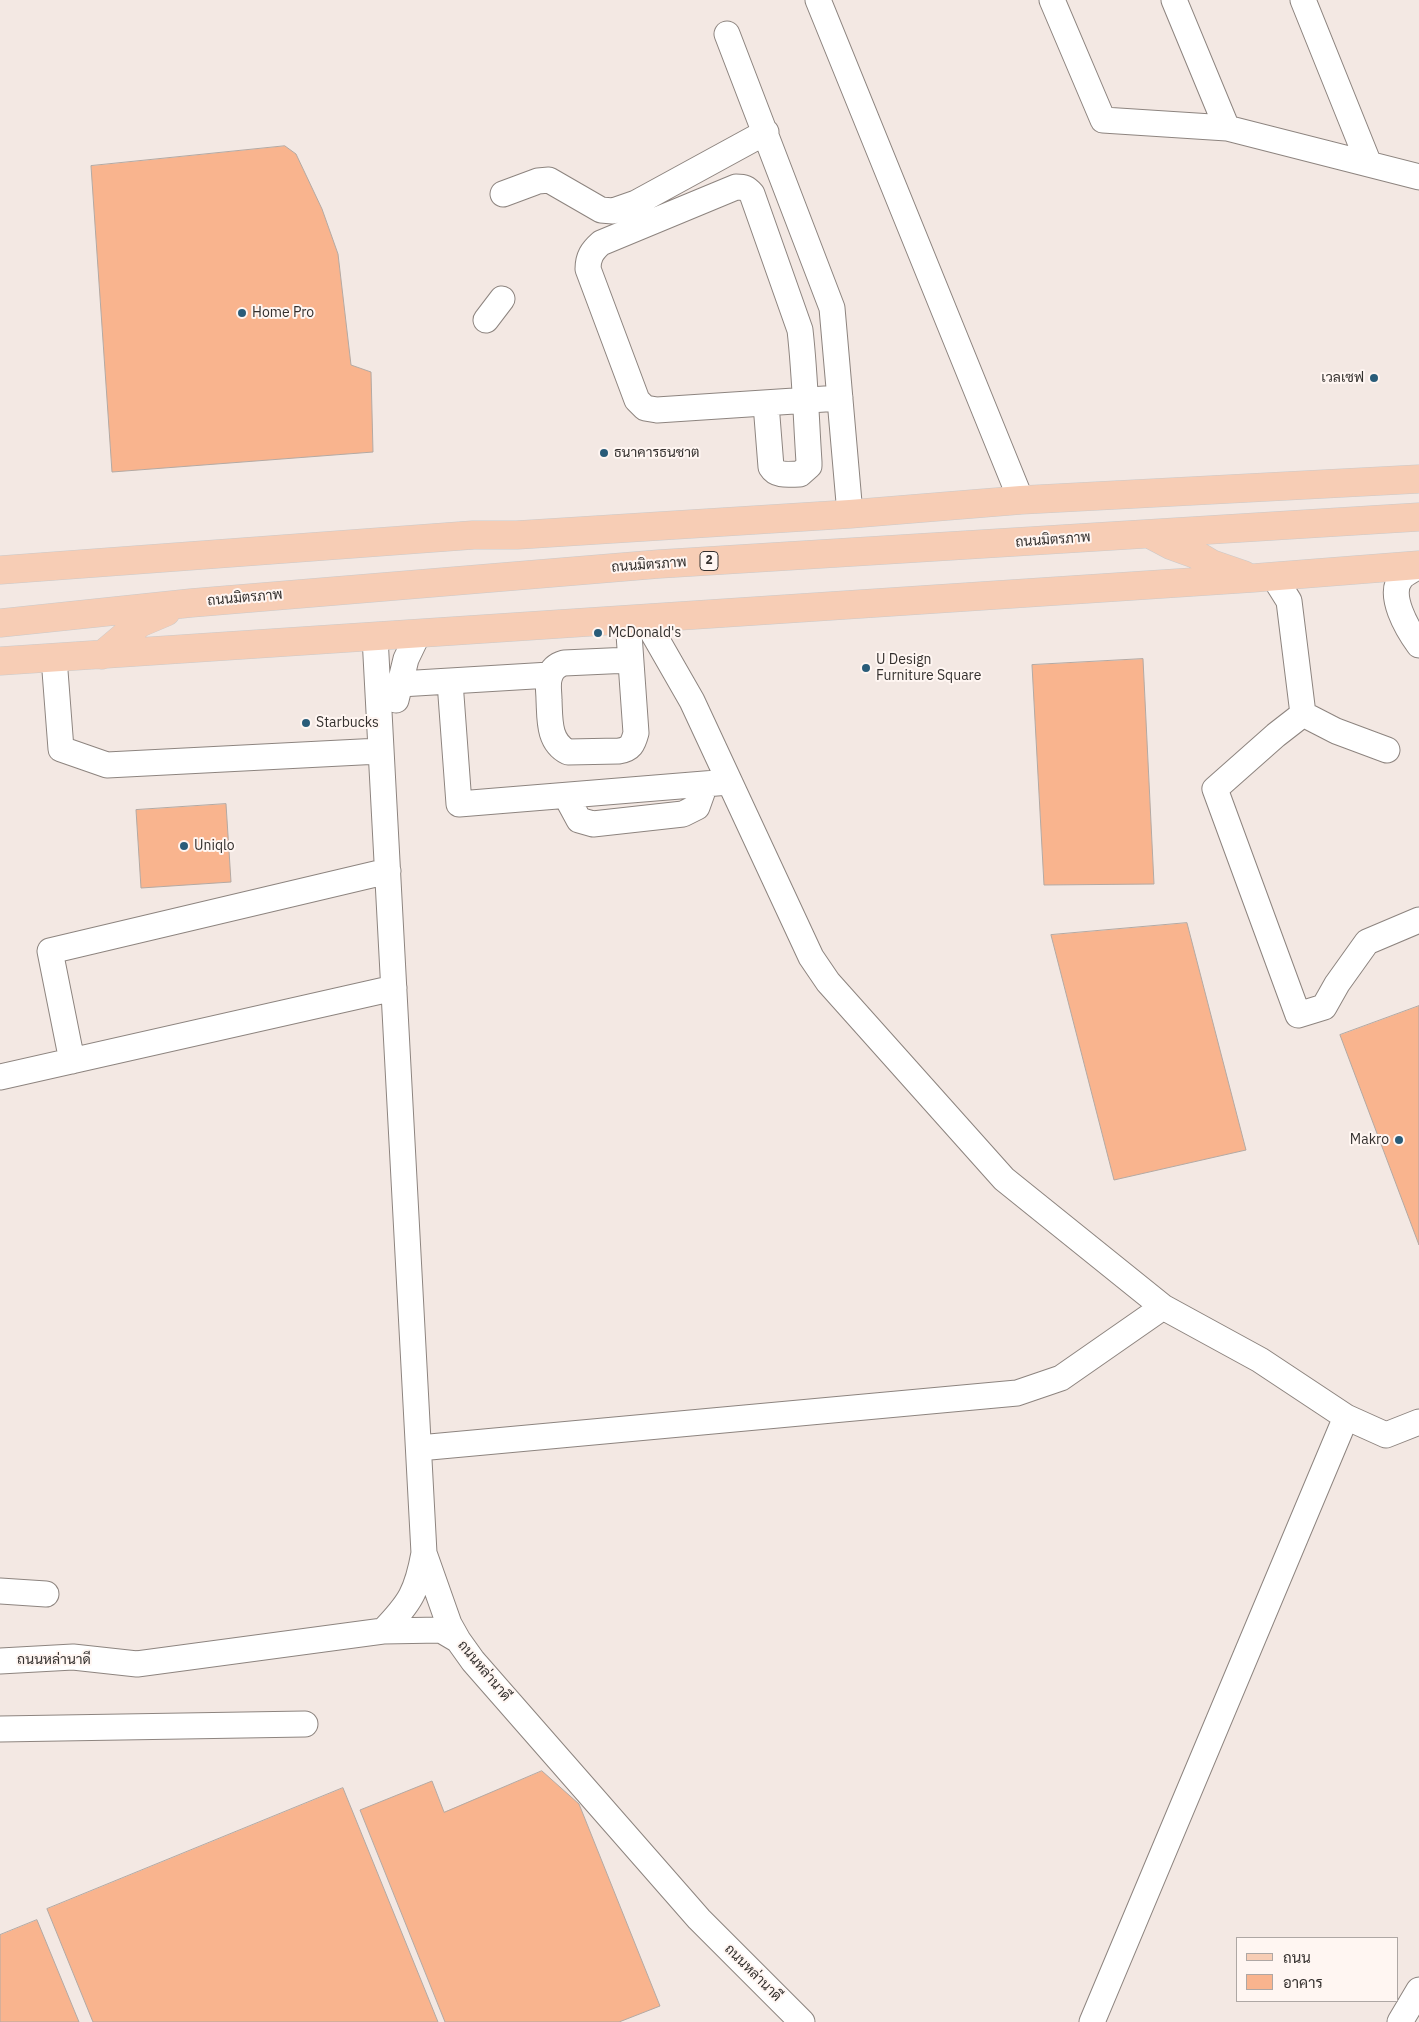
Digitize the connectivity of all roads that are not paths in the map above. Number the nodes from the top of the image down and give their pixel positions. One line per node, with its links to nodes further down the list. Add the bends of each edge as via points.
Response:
1 (818, 0): 17 (street)
2 (1052, 0): 6 (street, via 1103,120)
3 (1174, 0): 6 (street)
4 (1303, 0): 8 (street)
5 (727, 34): 7 (street)
6 (1227, 128): 8 (street)
7 (766, 132): 10 (street, via 636,202 612,210 601,210 549,180); 13 (street, via 832,308)
8 (1369, 164): 9 (street)
9 (1419, 177)
10 (503, 194)
11 (502, 299): 12 (street)
12 (486, 320)
13 (840, 398): 14 (street); 18 (street)
14 (805, 400): 15 (street); 15 (street, via 809,466 800,474 779,474 771,467); 15 (street, via 798,321 749,190 736,187 601,243 595,249 588,261 588,269 641,405 657,410)
15 (766, 404)
16 (1419, 479): 17 (main road)
17 (1022, 500): 18 (main road)
18 (850, 514): 22 (main road, via 473,536)
19 (1419, 517): 20 (main road, ถนนมิตรภาพ / 2)
20 (1151, 534): 23 (main road, via 1212,564); 24 (main road, ถนนมิตรภาพ / 2, via 659,564)
21 (1419, 565): 23 (main road); 29 (street, via 1402,577 1396,594 1403,618)
22 (0, 570)
23 (1263, 578): 25 (main road); 38 (street, via 1289,601)
24 (191, 603): 26 (main road, ถนนมิตรภาพ / 2); 30 (main road, via 140,623)
25 (636, 620): 27 (main road); 32 (street); 41 (street, via 692,701)
26 (0, 623)
27 (418, 634): 28 (main road); 36 (street, via 406,659)
28 (375, 637): 30 (main road); 37 (street)
29 (1419, 646)
30 (102, 655): 31 (main road)
31 (54, 658): 33 (main road); 40 (street, via 61,749 107,765)
32 (630, 660): 34 (street, via 564,663 554,668); 34 (street, via 636,733 627,750 568,752 562,749 550,728)
33 (0, 661)
34 (550, 675): 35 (street)
35 (450, 682): 36 (street); 41 (street, via 459,804)
36 (400, 684): 37 (street, via 393,705 384,705)
37 (378, 700): 40 (street)
38 (1303, 714): 39 (street, via 1336,731); 43 (street, via 1215,789 1298,1015 1324,1007 1367,942)
39 (1387, 750)
40 (380, 751): 42 (street)
41 (729, 782): 47 (street, via 811,958 828,982 1004,1179)
42 (388, 871): 44 (street); 45 (street, via 50,950)
43 (1419, 920)
44 (394, 988): 45 (street); 50 (street)
45 (72, 1061): 46 (street)
46 (0, 1077)
47 (1163, 1307): 48 (street, via 1260,1360); 50 (street, via 1060,1378 1017,1393)
48 (1346, 1417): 49 (street, via 1386,1435); 61 (street)
49 (1419, 1422)
50 (419, 1448): 51 (street)
51 (424, 1553): 54 (street, via 419,1580 410,1601); 55 (street, via 449,1624)
52 (0, 1591): 53 (street)
53 (46, 1594)
54 (383, 1631): 55 (street, ถนนหล่านาดี, via 441,1630); 56 (street, ถนนหล่านาดี, via 137,1664 73,1658)
55 (458, 1640): 60 (street, ถนนหล่านาดี, via 699,1919)
56 (0, 1661)
57 (305, 1724): 58 (street)
58 (0, 1730)
59 (1419, 1991): 62 (street)
60 (802, 2022)
61 (1092, 2022)
62 (1400, 2022)

